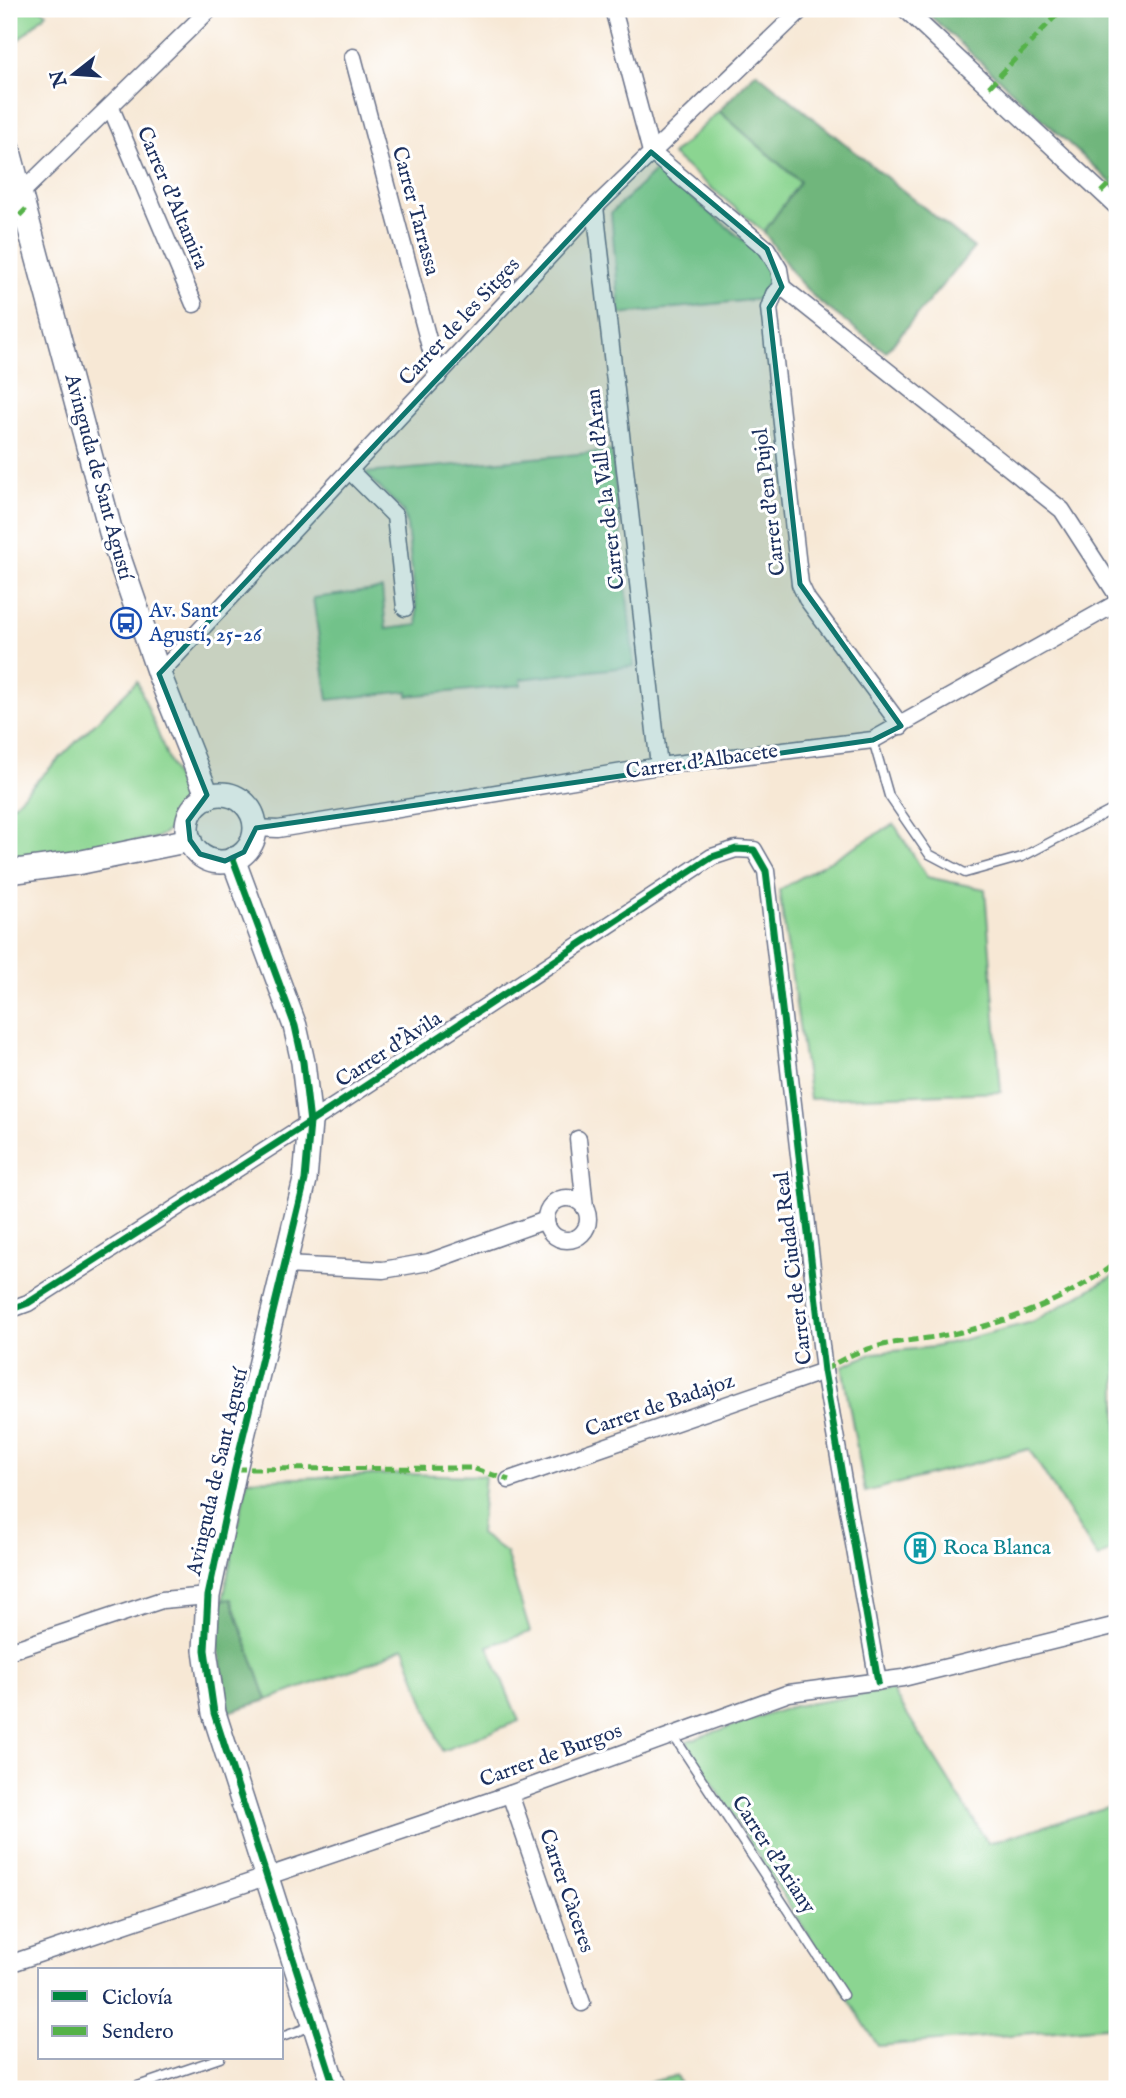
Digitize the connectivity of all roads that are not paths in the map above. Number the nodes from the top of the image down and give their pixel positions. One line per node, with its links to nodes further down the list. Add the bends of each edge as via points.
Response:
1 (210, 9): 6 (street)
2 (613, 9): 8 (street)
3 (802, 9): 8 (street, Carrer de les Sitges)
4 (905, 9): 11 (street)
5 (353, 57): 15 (street, Carrer Tarrassa)
6 (111, 108): 9 (street); 14 (street, Carrer d'Altamira)
7 (9, 151): 9 (street, Avinguda de Sant Agustí)
8 (651, 152): 10 (street, Carrer de les Sitges); 13 (street, via 767,249 779,268)
9 (24, 201): 12 (street); 20 (street, Avinguda de Sant Agustí, via 113,540)
10 (595, 207): 15 (street, Carrer de les Sitges); 23 (street, Carrer de la Vall d'Aran)
11 (1117, 207)
12 (9, 226)
13 (782, 287): 17 (street, via 1062,510); 21 (street, Carrer d'en Pujol, via 769,308 800,584)
14 (194, 304)
15 (438, 377): 16 (street, Carrer de les Sitges)
16 (349, 470): 19 (street, via 395,516); 20 (street, Carrer de les Sitges)
17 (1117, 595)
18 (1117, 603): 21 (street, Carrer d'Albacete)
19 (405, 608)
20 (159, 674): 24 (street, Avinguda de Sant Agustí)
21 (901, 726): 22 (street, Carrer d'Albacete)
22 (873, 740): 23 (street, Carrer d'Albacete); 25 (lane, via 889,796 929,854 965,873 1022,857)
23 (659, 766): 26 (street, Carrer d'Albacete, via 278,829)
24 (208, 796): 26 (street, via 240,800 252,815); 27 (street, via 190,815)
25 (1110, 811)
26 (254, 828): 29 (street, via 249,847)
27 (190, 840): 29 (street, via 208,859); 30 (street)
28 (754, 850): 31 (street, Carrer d'Àvila, via 736,849 712,857); 37 (street, Carrer de Ciudad Real, via 766,871)
29 (233, 859): 31 (street, Avinguda de Sant Agustí, via 295,1026)
30 (9, 872)
31 (310, 1123): 35 (street, Avinguda de Sant Agustí, via 305,1180); 36 (street, Carrer d'Àvila, via 29,1303)
32 (578, 1139): 33 (street)
33 (585, 1208): 34 (street, via 574,1199 561,1199 550,1207); 34 (street, via 588,1221 577,1238 557,1238)
34 (546, 1220): 35 (street, via 429,1262 383,1270)
35 (285, 1265): 39 (street, Avinguda de Sant Agustí)
36 (9, 1310)
37 (824, 1371): 38 (street, Carrer de Badajoz); 42 (street, Carrer de Ciudad Real)
38 (509, 1480)
39 (208, 1596): 41 (street, via 162,1600); 45 (street, Avinguda de Sant Agustí, via 205,1650 214,1713)
40 (1117, 1625): 42 (street, Carrer de Burgos)
41 (9, 1651)
42 (878, 1682): 43 (street, Carrer de Burgos, via 789,1693)
43 (673, 1735): 44 (street, Carrer de Burgos); 47 (lane, Carrer d'Ariany)
44 (510, 1794): 45 (street, Carrer de Burgos); 48 (street, Carrer Càceres)
45 (265, 1877): 46 (street, Carrer de Burgos); 49 (street, Avinguda de Sant Agustí)
46 (9, 1964)
47 (843, 1995)
48 (582, 2003)
49 (315, 2025): 50 (lane); 53 (street, Avinguda de Sant Agustí)
50 (284, 2036)
51 (214, 2060): 52 (lane)
52 (129, 2089)
53 (335, 2089)

